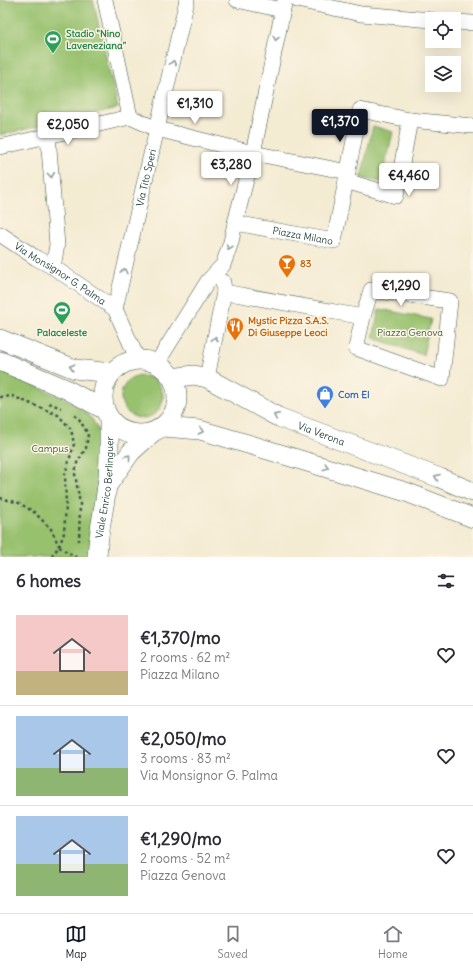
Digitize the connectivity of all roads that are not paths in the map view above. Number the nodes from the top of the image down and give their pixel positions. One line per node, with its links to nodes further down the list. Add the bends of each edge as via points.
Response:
1 (105, 0): 9 (street)
2 (187, 0): 12 (street, Via Tito Speri, one-way to 2)
3 (237, 0): 5 (street)
4 (297, 0): 6 (street, via 361,14)
5 (283, 5): 15 (street, one-way to 15)
6 (425, 19)
7 (461, 22): 8 (street)
8 (473, 23)
9 (130, 117): 12 (street); 13 (street)
10 (410, 120): 11 (street, Piazza Milano); 16 (street, Piazza Milano, via 360,110); 16 (street, via 396,196)
11 (473, 126)
12 (157, 129): 15 (street); 22 (street, Via Tito Speri, one-way to 12)
13 (48, 137): 14 (street); 20 (street, one-way to 20, via 57,245)
14 (0, 147)
15 (253, 153): 16 (street); 17 (street)
16 (347, 176): 17 (street, Piazza Milano, via 334,241)
17 (235, 223): 19 (street, one-way to 19)
18 (0, 234): 20 (street, Via Monsignor G. Palma)
19 (222, 265): 21 (street); 27 (street, via 208,282)
20 (53, 267): 22 (street, Via Monsignor G. Palma)
21 (224, 292): 23 (street); 30 (street, one-way to 21)
22 (115, 309): 25 (street, Via Monsignor G. Palma)
23 (363, 317): 23 (street, via 371,290 450,301 442,379 356,348)
24 (0, 339): 28 (street, one-way to 24, via 75,369)
25 (138, 360): 27 (street); 28 (street, via 118,366)
26 (0, 361): 31 (street, via 66,389)
27 (157, 363): 29 (street, via 166,369)
28 (111, 373): 31 (street, via 103,391)
29 (172, 378): 30 (street, Via Verona, via 194,375); 32 (street, via 178,399 170,419)
30 (207, 378): 34 (street, Via Verona, one-way to 30, via 278,417)
31 (107, 414): 32 (street, via 115,425 133,434 144,434); 33 (street, Viale Enrico Berlinguer, via 110,446)
32 (158, 429): 33 (street, one-way to 32, via 131,452); 35 (street, one-way to 35, via 200,430 406,492)
33 (107, 486): 36 (street, Viale Enrico Berlinguer, via 97,540)
34 (473, 492)
35 (473, 518)
36 (97, 557)

